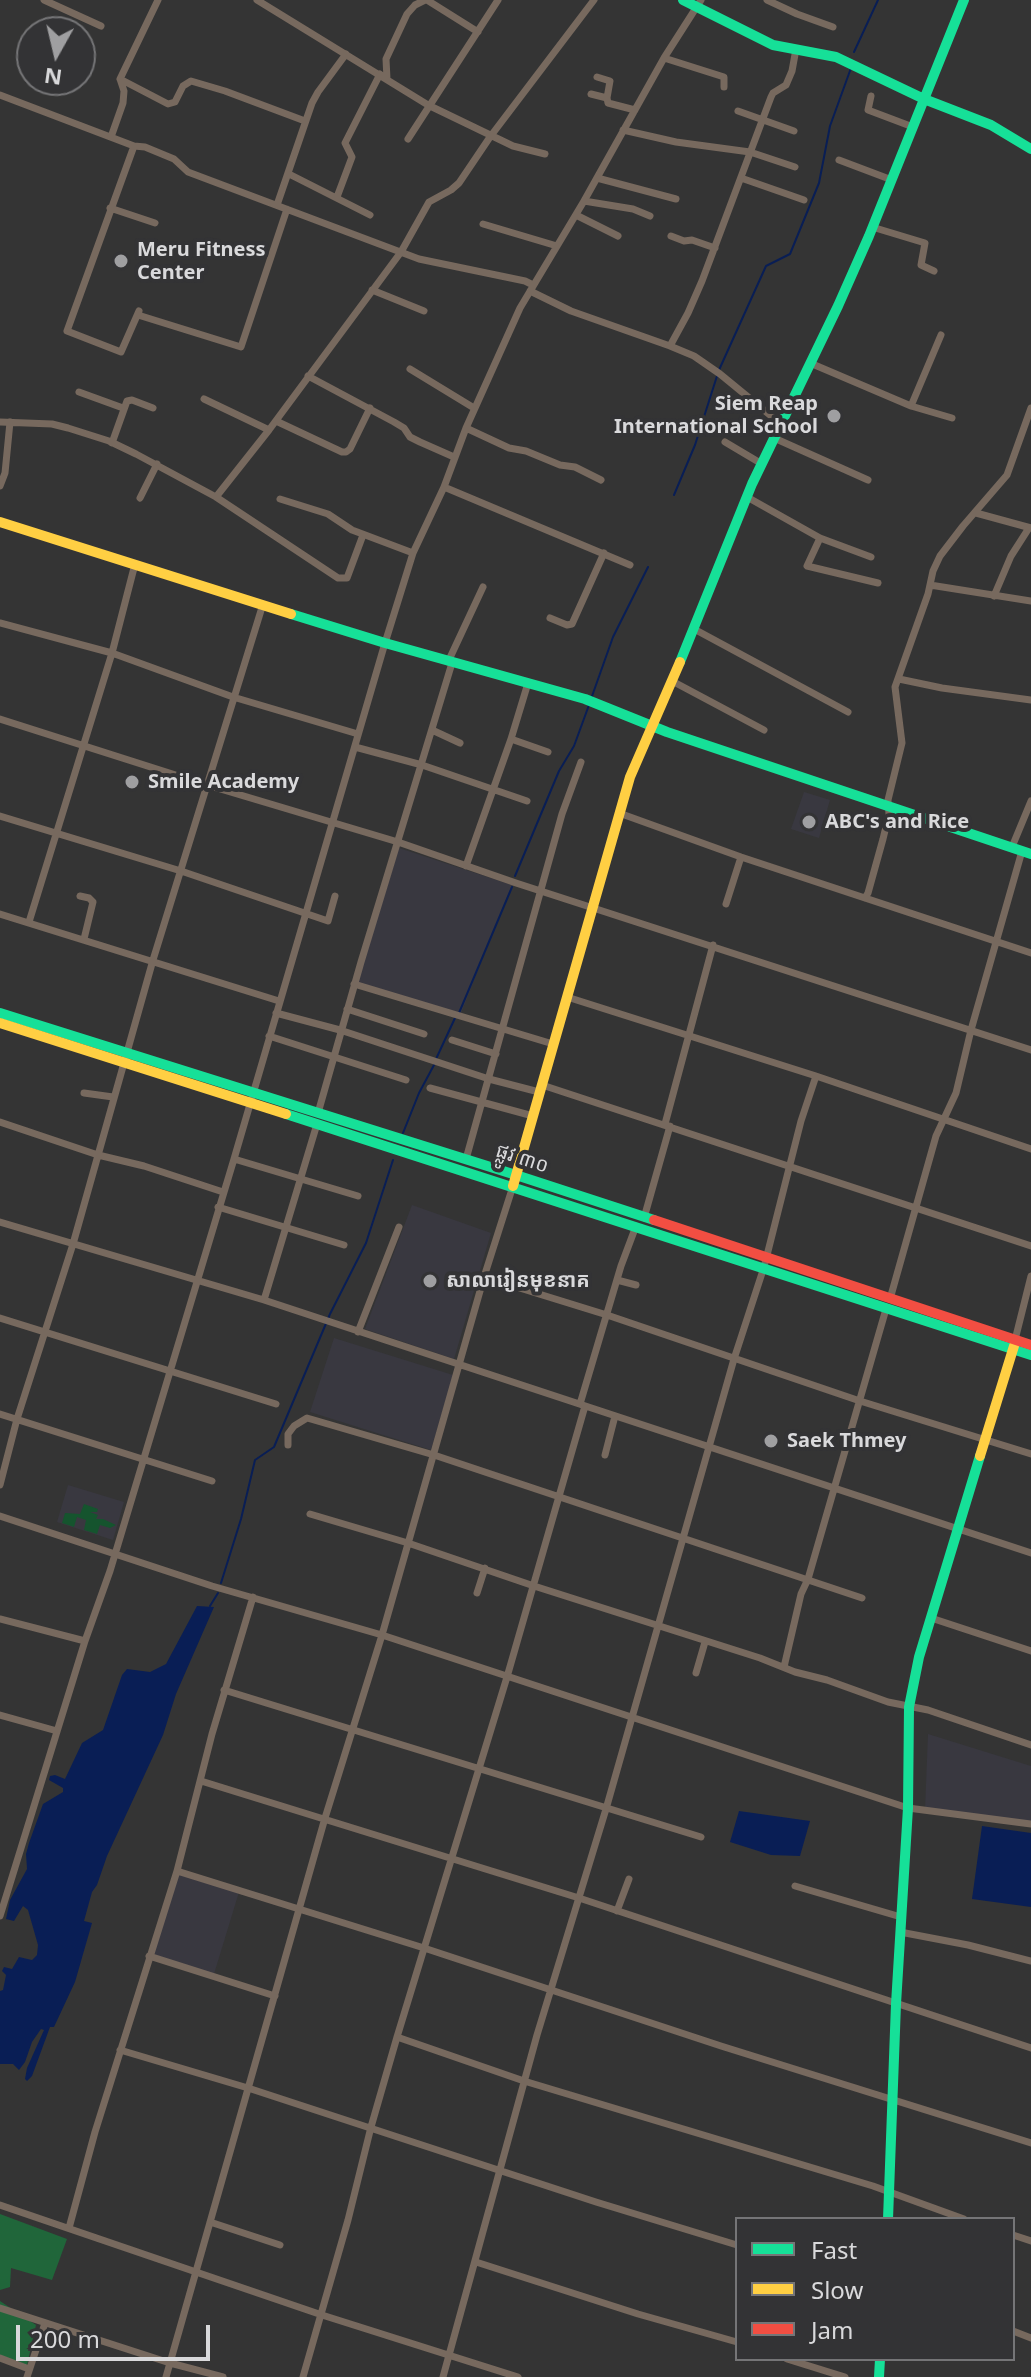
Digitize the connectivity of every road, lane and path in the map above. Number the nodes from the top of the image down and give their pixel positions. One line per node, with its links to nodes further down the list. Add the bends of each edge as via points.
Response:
1 (44, 0): 11 (street)
2 (158, 0): 19 (street)
3 (257, 0): 15 (street)
4 (426, 0): 13 (street); 17 (street, via 407,14 386,59)
5 (498, 0): 13 (street)
6 (594, 0): 35 (street)
7 (683, 0): 10 (street)
8 (767, 0): 12 (street)
9 (964, 0): 25 (street)
10 (698, 4): 14 (street, via 763,40); 16 (street)
11 (101, 26)
12 (833, 27)
13 (478, 32): 26 (street)
14 (796, 49): 25 (street, via 836,57); 29 (street, via 786,85 773,93)
15 (346, 54): 17 (street); 30 (street, via 318,92)
16 (664, 58): 20 (street, via 724,77); 27 (street)
17 (384, 76): 26 (street); 47 (street, via 347,136 345,145 352,157)
18 (597, 77): 24 (street, via 610,81)
19 (120, 79): 30 (street, via 168,104 191,81); 34 (street, via 123,103)
20 (724, 87)
21 (591, 94): 24 (street)
22 (0, 95): 34 (street)
23 (871, 96): 31 (street, via 868,110)
24 (607, 98): 27 (street, via 608,103)
25 (924, 99): 31 (street); 38 (street, via 991,125)
26 (428, 105): 35 (street); 36 (street)
27 (635, 110): 32 (street)
28 (738, 111): 29 (street)
29 (763, 119): 33 (street); 39 (street)
30 (305, 121): 43 (street)
31 (913, 127): 46 (street)
32 (623, 130): 39 (street); 44 (street)
33 (794, 131)
34 (111, 137): 37 (street)
35 (490, 137): 40 (street); 64 (street, via 459,183 429,202)
36 (408, 139)
37 (134, 146): 51 (street); 52 (street)
38 (1031, 149)
39 (750, 152): 42 (street); 45 (street)
40 (545, 154)
41 (839, 160): 46 (street)
42 (795, 167)
43 (289, 174): 47 (street); 51 (street)
44 (597, 178): 48 (street); 50 (street)
45 (741, 178): 49 (street); 63 (street)
46 (892, 180): 59 (street)
47 (337, 197): 54 (street)
48 (676, 199)
49 (804, 200)
50 (584, 201): 55 (street); 56 (street)
51 (277, 205): 53 (street)
52 (110, 208): 53 (street, via 67,331 121,352 138,313 241,347); 57 (street)
53 (287, 209): 64 (street)
54 (370, 215)
55 (576, 215): 60 (street); 62 (street)
56 (650, 216)
57 (155, 223)
58 (483, 224): 62 (street)
59 (872, 227): 65 (street, via 925,243 921,265); 71 (street)
60 (618, 236)
61 (671, 236): 63 (street)
62 (557, 246): 66 (street)
63 (715, 248): 70 (street)
64 (401, 252): 66 (street, via 525,281); 67 (street)
65 (934, 271)
66 (532, 288): 70 (street, via 571,311); 80 (street)
67 (372, 290): 68 (street); 73 (street)
68 (424, 311)
69 (941, 335): 76 (street)
70 (670, 346): 86 (street, via 720,374)
71 (810, 363): 76 (street); 86 (street)
72 (410, 369): 80 (street)
73 (308, 376): 79 (street); 83 (street)
74 (79, 392): 77 (street)
75 (204, 399): 88 (street)
76 (911, 406): 82 (street)
77 (123, 408): 78 (street, via 130,400); 92 (street)
78 (153, 408)
79 (370, 408): 83 (street, via 346,452); 93 (street, via 410,437)
80 (474, 408): 87 (street)
81 (1031, 408): 89 (street)
82 (952, 418)
83 (276, 421): 88 (street)
84 (0, 422): 85 (street)
85 (10, 422): 92 (street, via 52,424); 98 (street)
86 (781, 424): 90 (street)
87 (466, 428): 93 (street); 96 (street)
88 (269, 430): 100 (street)
89 (1028, 430): 104 (street, via 1007,475)
90 (774, 438): 95 (street); 97 (street)
91 (725, 442): 95 (street)
92 (112, 443): 94 (street)
93 (454, 457): 99 (street)
94 (157, 464): 100 (street); 102 (street)
95 (762, 464): 101 (street)
96 (601, 480)
97 (868, 480)
98 (0, 486)
99 (444, 487): 109 (street); 110 (street)
100 (216, 497): 107 (street, via 338,578 347,578)
101 (747, 497): 108 (street); 122 (street)
102 (140, 498)
103 (280, 499): 107 (street, via 328,514)
104 (976, 513): 106 (street); 115 (street, via 940,556)
105 (0, 522): 112 (street)
106 (1030, 528): 117 (street)
107 (363, 535): 109 (street)
108 (820, 538): 111 (street); 114 (street, via 807,566)
109 (413, 553): 123 (street)
110 (604, 553): 113 (street); 120 (street, via 572,624)
111 (871, 557)
112 (135, 564): 119 (street); 124 (street)
113 (630, 565)
114 (878, 583)
115 (930, 585): 117 (street); 126 (street)
116 (483, 587): 125 (street)
117 (994, 596): 118 (street)
118 (1031, 601)
119 (263, 604): 123 (street); 129 (street)
120 (550, 618)
121 (0, 623): 124 (street)
122 (694, 629): 127 (street); 131 (street)
123 (385, 643): 125 (street); 136 (street)
124 (112, 653): 129 (street); 139 (street)
125 (450, 662): 128 (street); 134 (street)
126 (899, 679): 130 (street); 148 (street, via 895,697 902,743)
127 (672, 681): 133 (street); 135 (street)
128 (528, 683): 133 (street); 137 (street)
129 (233, 697): 136 (street); 144 (street)
130 (1031, 700)
131 (848, 712)
132 (0, 719): 139 (street)
133 (652, 725): 148 (street); 149 (street)
134 (432, 730): 138 (street); 143 (street)
135 (764, 730)
136 (358, 734): 140 (street)
137 (511, 739): 141 (street); 145 (street)
138 (460, 743)
139 (83, 745): 144 (street); 152 (street)
140 (355, 747): 143 (street); 151 (street)
141 (548, 752)
142 (581, 762): 158 (street)
143 (422, 765): 145 (street); 153 (street)
144 (207, 785): 151 (street); 157 (street)
145 (494, 790): 146 (street); 156 (street)
146 (527, 801)
147 (1031, 801): 154 (street)
148 (888, 805): 154 (street); 161 (street)
149 (619, 813): 155 (street); 163 (street)
150 (0, 816): 152 (street)
151 (333, 823): 153 (street); 165 (street)
152 (57, 832): 157 (street); 166 (street)
153 (398, 842): 156 (street); 172 (street)
154 (1022, 851): 168 (street)
155 (741, 857): 161 (street); 162 (street)
156 (466, 866): 158 (street)
157 (181, 871): 165 (street); 171 (street)
158 (541, 891): 163 (street); 179 (street)
159 (80, 896): 167 (street, via 93,902)
160 (335, 896): 165 (street, via 328,921)
161 (865, 898): 168 (street)
162 (726, 904)
163 (592, 907): 169 (street); 173 (street)
164 (0, 914): 166 (street)
165 (305, 914): 174 (street)
166 (29, 922): 167 (street)
167 (84, 939): 171 (street)
168 (997, 942): 170 (street); 181 (street)
169 (713, 945): 181 (street); 183 (street)
170 (1031, 953)
171 (153, 960): 174 (street); 190 (street)
172 (354, 984): 175 (street); 179 (street)
173 (567, 997): 183 (street); 186 (street)
174 (279, 1001): 177 (street)
175 (347, 1009): 180 (street); 182 (street)
176 (0, 1013): 190 (street, ផ្លូវ ៣០)
177 (276, 1013): 180 (street); 184 (street)
178 (0, 1023): 190 (street, ផ្លូវ ៣០)
179 (503, 1028): 186 (street); 188 (street)
180 (340, 1030): 189 (street); 192 (street)
181 (971, 1030): 187 (street); 202 (street, via 956,1093)
182 (424, 1034)
183 (690, 1035): 191 (street); 204 (street)
184 (269, 1036): 189 (street); 198 (street)
185 (452, 1040): 188 (street)
186 (553, 1044): 195 (street)
187 (1031, 1050)
188 (496, 1054): 192 (street)
189 (334, 1056): 193 (street); 201 (street)
190 (125, 1059): 197 (street); 198 (street, ផ្លូវ ៣០)
191 (816, 1076): 202 (street); 209 (street)
192 (489, 1079): 195 (street); 199 (street)
193 (406, 1080)
194 (430, 1088): 199 (street)
195 (540, 1088): 200 (street); 204 (street)
196 (84, 1093): 197 (street)
197 (113, 1097): 206 (street)
198 (251, 1098): 201 (street, ផ្លូវ ៣០); 207 (street)
199 (482, 1102): 200 (street); 208 (street)
200 (533, 1116): 211 (street)
201 (318, 1118): 208 (street, ផ្លូវ ៣០); 210 (street); 211 (street, ផ្លូវ ៣០)
202 (943, 1121): 205 (street); 215 (street)
203 (0, 1122): 206 (street)
204 (667, 1125): 209 (street); 217 (street)
205 (1031, 1149)
206 (98, 1155): 212 (street); 220 (street)
207 (234, 1159): 210 (street); 212 (street)
208 (466, 1159): 211 (street, ផ្លូវ ៣០)
209 (790, 1165): 215 (street); 223 (street)
210 (301, 1179): 213 (street); 219 (street)
211 (514, 1180): 217 (street, ផ្លូវ ៣០); 225 (street)
212 (223, 1192): 214 (street)
213 (358, 1196)
214 (218, 1207): 219 (street); 227 (street)
215 (916, 1207): 222 (street); 230 (street)
216 (0, 1222): 220 (street)
217 (640, 1222): 223 (street, ផ្លូវ ៣០); 226 (street)
218 (399, 1227): 234 (street)
219 (286, 1229): 221 (street); 229 (street)
220 (73, 1244): 227 (street); 233 (street)
221 (344, 1245)
222 (1031, 1246)
223 (765, 1262): 230 (street, ផ្លូវ ៣០); 238 (street)
224 (1031, 1276): 235 (street)
225 (484, 1277): 231 (street); 239 (street)
226 (617, 1280): 228 (street); 231 (street)
227 (196, 1281): 229 (street); 240 (street)
228 (636, 1285)
229 (264, 1300): 234 (street)
230 (888, 1304): 235 (street, ផ្លូវ ៣០); 241 (street)
231 (607, 1315): 238 (street); 243 (street)
232 (0, 1318): 233 (street)
233 (45, 1332): 240 (street); 246 (street)
234 (358, 1332): 239 (street)
235 (1014, 1345): 236 (street, ផ្លូវ ៣០); 237 (street, ផ្លូវ ៣០); 247 (street)
236 (1031, 1345)
237 (1031, 1355)
238 (734, 1359): 241 (street); 249 (street)
239 (459, 1365): 243 (street); 251 (street)
240 (170, 1372): 242 (street); 253 (street)
241 (860, 1401): 247 (street); 256 (street)
242 (276, 1404)
243 (583, 1405): 245 (street); 257 (street)
244 (0, 1414): 246 (street)
245 (615, 1416): 249 (street); 252 (street)
246 (17, 1419): 253 (street); 255 (street)
247 (985, 1441): 250 (street); 260 (street)
248 (288, 1445): 251 (street, via 288,1434 307,1418)
249 (710, 1447): 256 (street); 261 (street)
250 (1031, 1454)
251 (434, 1455): 257 (street); 262 (street)
252 (605, 1455)
253 (142, 1459): 254 (street); 264 (street)
254 (212, 1481)
255 (0, 1485)
256 (834, 1489): 260 (street); 266 (street)
257 (559, 1496): 261 (street); 267 (street)
258 (310, 1514): 262 (street)
259 (0, 1516): 264 (street)
260 (957, 1529): 263 (street); 271 (street)
261 (683, 1538): 266 (street); 273 (street)
262 (408, 1543): 265 (street); 274 (street)
263 (1031, 1553)
264 (114, 1554): 269 (street); 275 (street)
265 (485, 1568): 267 (street); 268 (street)
266 (808, 1579): 270 (street); 278 (street)
267 (534, 1586): 273 (street); 280 (street)
268 (477, 1593)
269 (253, 1597): 274 (street); 281 (street)
270 (862, 1598)
271 (931, 1618): 277 (street); 282 (street)
272 (0, 1619): 275 (street)
273 (658, 1627): 276 (street); 284 (street)
274 (382, 1635): 280 (street); 285 (street)
275 (85, 1641): 286 (street)
276 (705, 1642): 278 (street); 279 (street)
277 (1031, 1651)
278 (784, 1667): 282 (street)
279 (696, 1673)
280 (507, 1677): 284 (street); 288 (street)
281 (224, 1690): 285 (street); 289 (street)
282 (909, 1707): 287 (street); 290 (street)
283 (0, 1715): 286 (street)
284 (633, 1718): 290 (street); 291 (street)
285 (353, 1730): 288 (street); 292 (street)
286 (57, 1731): 302 (street)
287 (1031, 1745)
288 (478, 1769): 291 (street); 295 (street)
289 (201, 1781): 292 (street); 296 (street)
290 (913, 1808): 293 (street); 303 (street)
291 (606, 1809): 294 (street); 299 (street)
292 (325, 1818): 295 (street); 300 (street)
293 (1031, 1824)
294 (701, 1837)
295 (451, 1859): 299 (street); 305 (street)
296 (177, 1871): 300 (street); 306 (street)
297 (629, 1879): 301 (street)
298 (795, 1886): 303 (street)
299 (579, 1898): 301 (street); 308 (street)
300 (300, 1909): 305 (street); 309 (street)
301 (617, 1911): 310 (street)
302 (1, 1912)
303 (901, 1917): 304 (street)
304 (900, 1932): 307 (street); 310 (street)
305 (424, 1948): 308 (street); 311 (street)
306 (149, 1956): 309 (street); 313 (street)
307 (1031, 1961)
308 (552, 1990): 314 (street); 316 (street)
309 (275, 1996): 315 (street)
310 (896, 2004): 312 (street); 316 (street)
311 (397, 2037): 314 (street); 317 (street)
312 (1031, 2048)
313 (120, 2050): 315 (street); 325 (street)
314 (524, 2081): 319 (street); 320 (street)
315 (248, 2088): 317 (street); 324 (street)
316 (891, 2098): 318 (street); 320 (street)
317 (371, 2127): 319 (street); 331 (street)
318 (1031, 2143)
319 (502, 2171): 326 (street); 328 (street)
320 (889, 2192): 322 (street); 323 (street)
321 (0, 2205): 325 (street)
322 (888, 2217)
323 (958, 2217)
324 (210, 2222): 327 (street); 329 (street)
325 (69, 2228): 329 (street)
326 (735, 2244)
327 (280, 2245)
328 (476, 2262): 333 (street); 334 (street)
329 (197, 2272): 331 (street); 337 (street)
330 (0, 2308): 332 (street)
331 (322, 2315): 334 (street); 341 (street)
332 (45, 2323): 337 (street); 338 (street)
333 (735, 2341)
334 (450, 2357): 342 (street); 343 (street)
335 (0, 2358): 338 (street)
336 (793, 2361): 344 (street)
337 (170, 2363): 339 (street); 340 (street)
338 (28, 2373)
339 (166, 2377)
340 (223, 2377)
341 (303, 2377)
342 (443, 2377)
343 (518, 2377)
344 (845, 2377)

